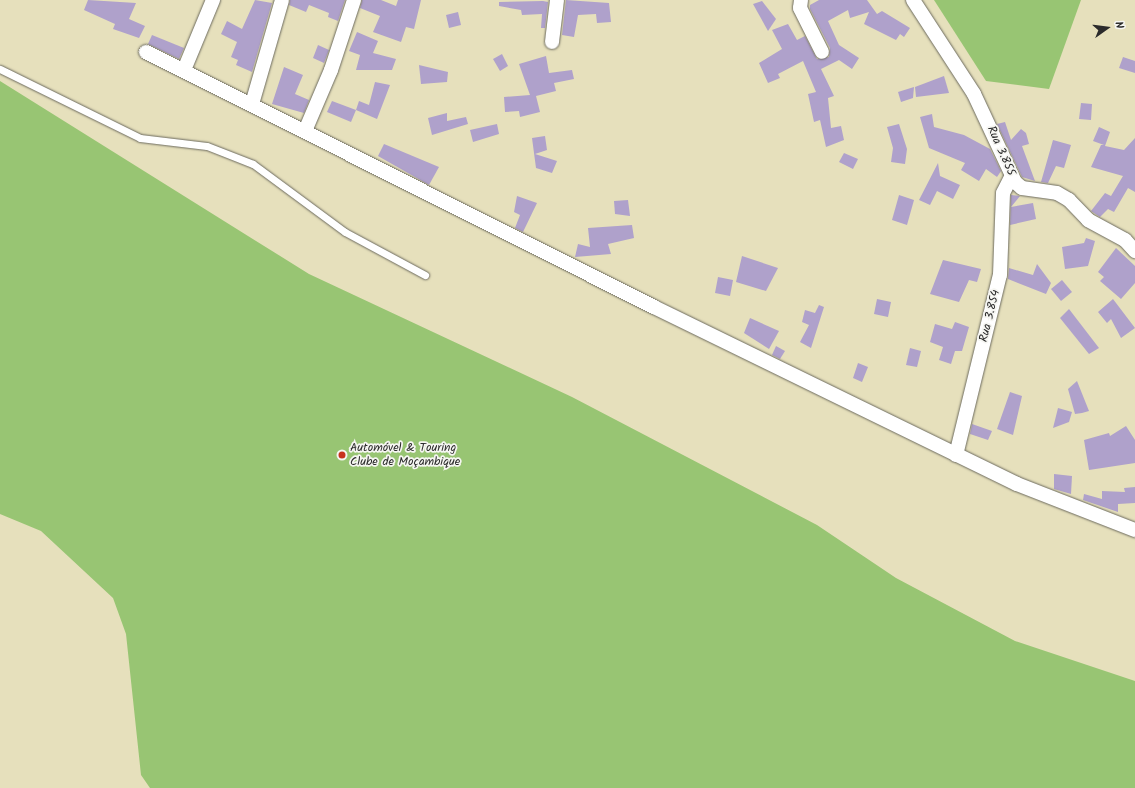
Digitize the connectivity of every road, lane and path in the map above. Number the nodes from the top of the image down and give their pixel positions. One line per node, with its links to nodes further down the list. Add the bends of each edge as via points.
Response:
1 (213, 0): 11 (street)
2 (282, 0): 12 (street)
3 (354, 0): 13 (street, via 331,70)
4 (557, 0): 7 (street)
5 (801, 0): 9 (street, via 800,8)
6 (913, 0): 14 (street, Rua 3.855, via 974,94 1004,155)
7 (552, 42)
8 (146, 52): 11 (street)
9 (822, 52)
10 (0, 68): 17 (lane, via 140,138 207,146 253,164 345,232)
11 (184, 70): 12 (street)
12 (252, 104): 13 (street)
13 (305, 131): 18 (street)
14 (1011, 177): 15 (street, Rua 3.855, via 1022,188 1057,193 1094,224); 18 (street, Rua 3.854, via 1003,193 1000,275)
15 (1130, 237): 16 (street)
16 (1135, 251)
17 (425, 275)
18 (956, 455): 19 (street, via 1017,484)
19 (1135, 530)

